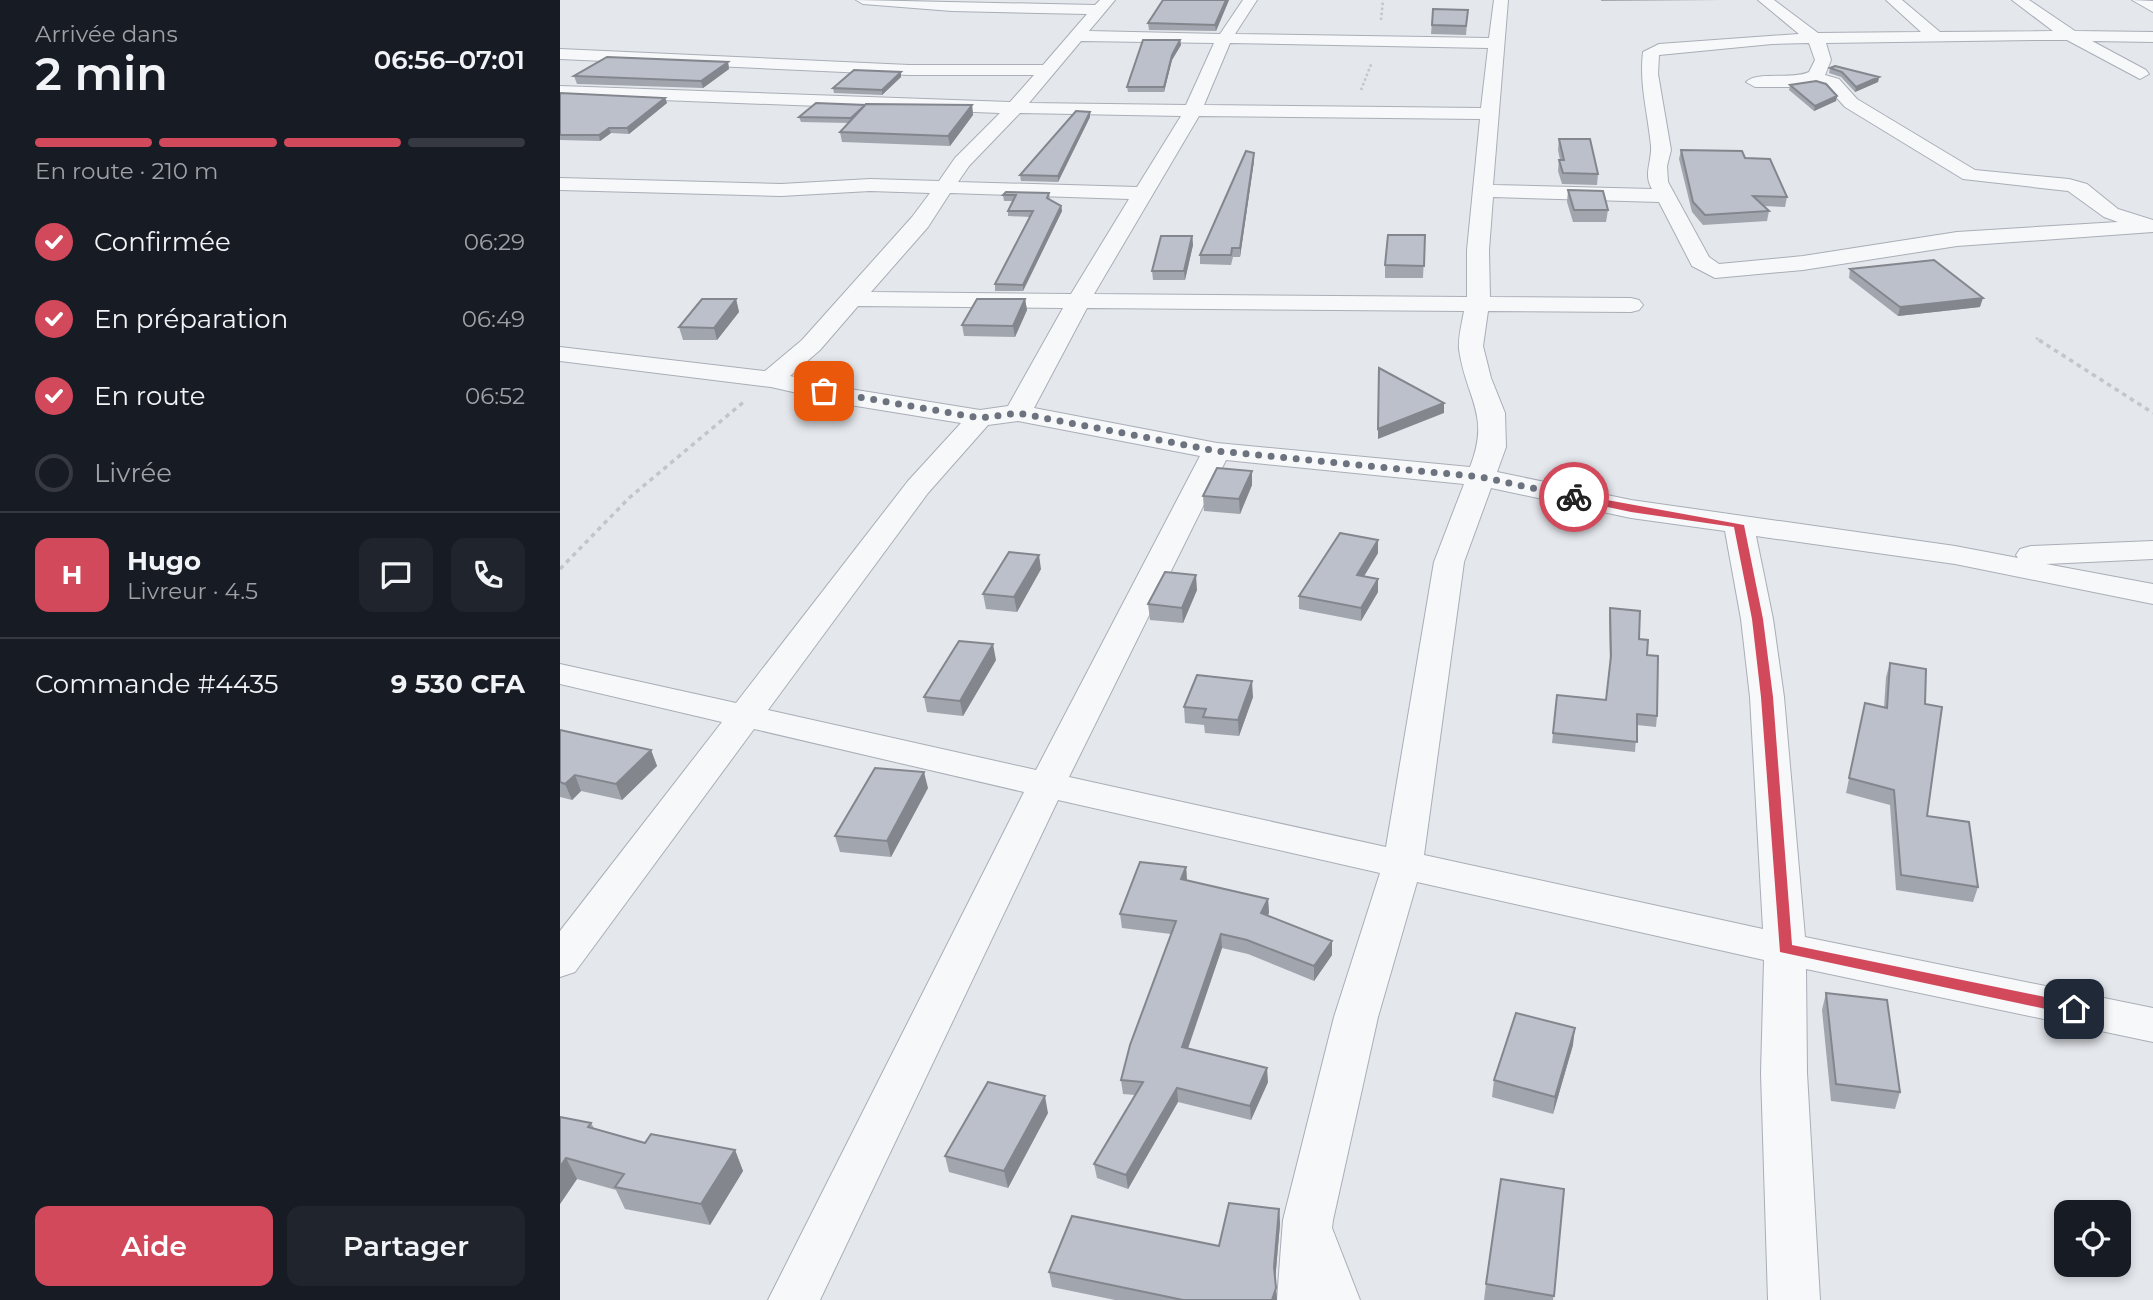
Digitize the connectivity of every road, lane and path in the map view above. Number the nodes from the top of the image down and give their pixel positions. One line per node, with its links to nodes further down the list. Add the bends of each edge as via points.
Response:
1 (863, 0): 8 (street, via 952,6)
2 (1250, 0): 15 (street)
3 (1501, 0): 16 (street)
4 (1765, 0): 14 (street)
5 (1893, 0): 11 (street)
6 (2019, 0): 12 (street)
7 (2139, 0): 9 (street)
8 (1104, 5): 10 (street)
9 (2153, 7)
10 (1080, 36): 15 (street); 18 (street)
11 (1937, 37): 12 (street); 14 (street)
12 (2073, 37): 13 (street); 19 (street)
13 (2153, 37)
14 (1813, 38): 20 (street, via 1823,57 1822,71); 30 (street, via 1713,43 1651,52 1649,74 1661,150 1658,182)
15 (1224, 39): 16 (street); 24 (street)
16 (1497, 43): 25 (street)
17 (560, 54): 18 (street, via 896,69)
18 (1049, 70): 23 (street)
19 (2140, 74)
20 (1815, 77): 21 (street); 31 (street, via 1833,83 1851,103 1970,175 2080,188 2120,218)
21 (1755, 82)
22 (560, 92): 23 (street)
23 (1016, 108): 24 (street); 27 (street, via 962,162)
24 (1193, 110): 25 (street); 29 (street)
25 (1490, 114): 28 (street)
26 (560, 184): 27 (street, via 781,190)
27 (946, 188): 29 (street); 32 (street)
28 (1482, 191): 30 (street); 34 (street)
29 (1142, 192): 33 (street)
30 (1666, 196): 31 (street, via 1700,261 1715,271 1803,263 1957,239)
31 (2153, 225)
32 (851, 299): 33 (street); 38 (street, via 811,345)
33 (1079, 300): 34 (street); 39 (street)
34 (1478, 305): 35 (street); 43 (street, via 1471,346 1492,413 1492,447)
35 (1631, 305)
36 (2036, 338): 40 (path)
37 (560, 354): 38 (street)
38 (771, 379): 41 (street); 47 (path, via 629,498)
39 (1018, 413): 41 (street); 42 (street)
40 (2153, 413)
41 (980, 418): 50 (street, via 918,487)
42 (1217, 451): 43 (street); 51 (street)
43 (1481, 477): 44 (street, via 1631,509); 52 (street, via 1449,562)
44 (1739, 525): 46 (street); 53 (street, via 1767,697)
45 (2153, 550): 46 (street)
46 (2052, 564): 48 (street)
47 (560, 569)
48 (2153, 594)
49 (560, 674): 50 (street)
50 (743, 718): 51 (street); 54 (street)
51 (1047, 784): 52 (street); 57 (street)
52 (1403, 863): 53 (street); 56 (street, via 1356,1017)
53 (1785, 949): 55 (street); 60 (street, via 1784,1073)
54 (560, 961)
55 (2153, 1025)
56 (1308, 1220): 58 (street); 59 (street)
57 (794, 1300)
58 (1303, 1300)
59 (1334, 1300)
60 (1794, 1300)

